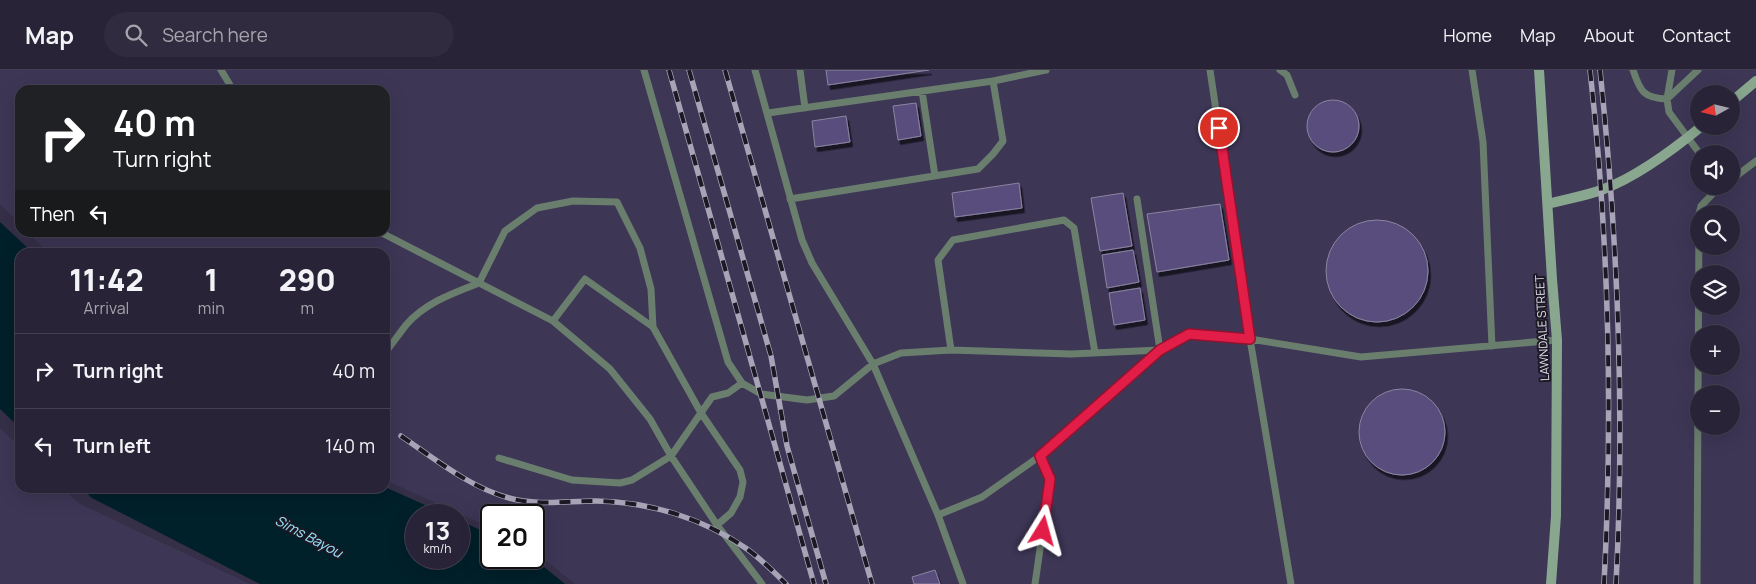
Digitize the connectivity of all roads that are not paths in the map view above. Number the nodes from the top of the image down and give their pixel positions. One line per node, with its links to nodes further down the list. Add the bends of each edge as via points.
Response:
1 (221, 70): 15 (lane)
2 (644, 70): 46 (lane, via 728,362)
3 (755, 70): 21 (lane)
4 (800, 70): 20 (lane)
5 (1046, 70): 13 (lane)
6 (1210, 70): 38 (lane)
7 (1280, 70): 18 (lane, via 1287,75)
8 (1472, 70): 41 (lane, via 1483,142)
9 (1539, 70): 31 (main road, LAWNDALE STREET)
10 (1632, 70): 19 (lane, via 1640,90 1654,99)
11 (1672, 70): 19 (lane)
12 (1698, 70): 19 (lane)
13 (993, 81): 16 (lane); 27 (lane, via 1003,141 978,169)
14 (1756, 81): 17 (main road)
15 (230, 85)
16 (922, 91): 20 (lane); 27 (lane)
17 (1740, 94)
18 (1295, 95)
19 (1667, 99): 23 (lane, via 1669,112)
20 (805, 108): 21 (lane)
21 (768, 113): 29 (lane)
22 (1691, 135): 23 (main road)
23 (1689, 137): 24 (lane); 31 (main road, via 1611,186)
24 (1694, 145)
25 (1756, 161): 26 (lane)
26 (1740, 173)
27 (935, 176): 29 (lane)
28 (1711, 195): 32 (lane)
29 (790, 199): 45 (lane, via 812,263)
30 (1137, 199): 43 (lane)
31 (1548, 204): 39 (main road, LAWNDALE STREET)
32 (1702, 205)
33 (390, 237): 35 (lane)
34 (1699, 255): 58 (lane)
35 (479, 283): 36 (lane); 37 (lane, via 505,231 537,208 573,201 617,202 640,248 651,288); 40 (lane, via 432,303 407,324)
36 (553, 321): 37 (lane, via 585,279); 48 (lane, via 610,369 650,419)
37 (653, 327): 47 (lane)
38 (1250, 339): 41 (lane, via 1361,357); 43 (lane, via 1189,334); 56 (lane)
39 (1557, 340): 41 (lane); 57 (main road, LAWNDALE STREET, via 1556,516)
40 (390, 346)
41 (1492, 346)
42 (951, 350): 44 (lane); 44 (lane, via 938,260 953,240 1064,220 1074,228); 45 (lane, via 901,353)
43 (1160, 350): 44 (lane); 49 (lane)
44 (1095, 353)
45 (873, 364): 46 (lane, via 834,396 807,400 768,396); 51 (lane)
46 (742, 383): 47 (lane, via 728,393 712,397)
47 (701, 413): 48 (lane); 52 (lane, via 740,470 743,482 740,497 731,513)
48 (671, 456): 50 (lane, via 638,478 620,482 572,480); 52 (lane)
49 (1040, 456): 51 (lane, via 982,497); 55 (lane, via 1050,479)
50 (499, 458)
51 (938, 515): 54 (lane)
52 (716, 525): 53 (lane)
53 (762, 584)
54 (963, 584)
55 (1035, 584)
56 (1291, 584)
57 (1551, 584)
58 (1696, 584)

